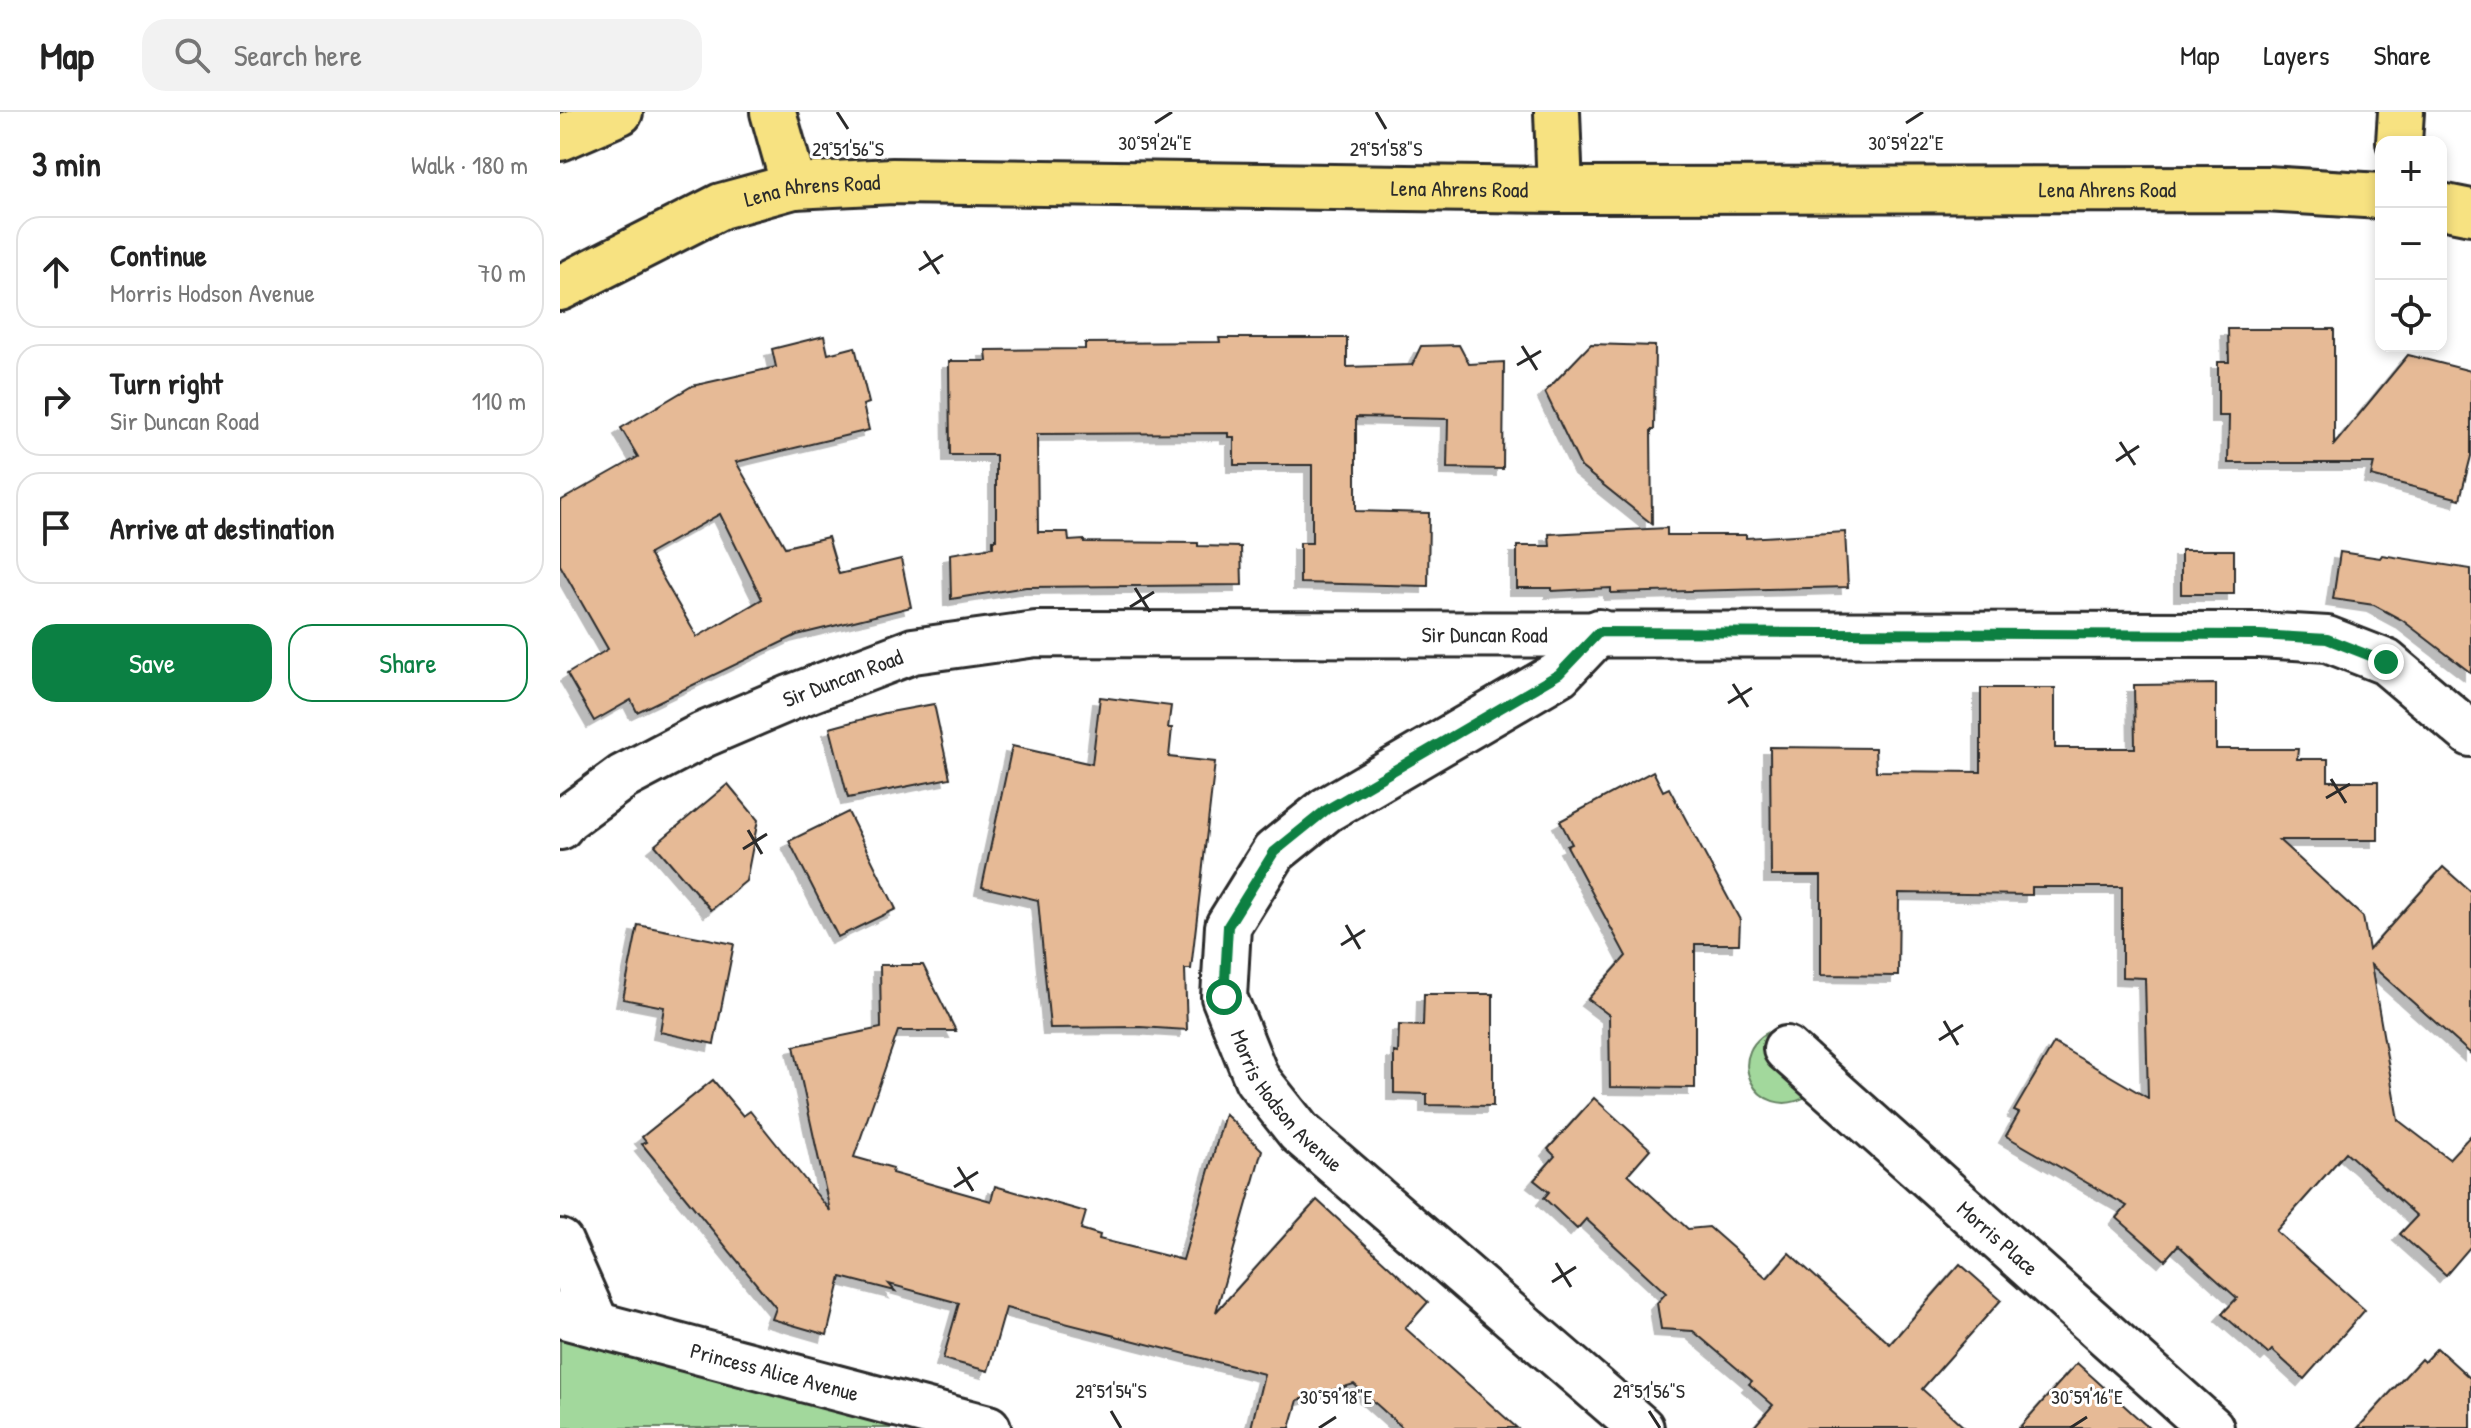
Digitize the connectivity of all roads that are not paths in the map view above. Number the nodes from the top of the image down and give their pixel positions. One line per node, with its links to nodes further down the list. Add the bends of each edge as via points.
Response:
1 (620, 112): 6 (main road)
2 (773, 112): 7 (main road)
3 (1557, 112): 8 (main road)
4 (2401, 112): 5 (main road)
5 (2399, 136)
6 (560, 138)
7 (794, 186): 8 (main road, Lena Ahrens Road, via 893,181); 12 (main road, Lena Ahrens Road, via 721,206)
8 (1560, 190): 9 (main road, Lena Ahrens Road, via 2266,189)
9 (2375, 196)
10 (2447, 207): 11 (main road)
11 (2471, 212)
12 (560, 288)
13 (1599, 632): 14 (street, Sir Duncan Road, via 2327,639 2386,662); 15 (street, Sir Duncan Road, via 1036,634 913,651 703,735 623,777); 20 (street, Morris Hodson Avenue, via 1559,674 1326,810 1274,852 1228,926 1224,997 1257,1079 1299,1132)
14 (2471, 734)
15 (560, 827)
16 (1786, 1049): 21 (street, Morris Place)
17 (560, 1242): 18 (street)
18 (578, 1319): 19 (street, Princess Alice Avenue)
19 (988, 1428)
20 (1641, 1428)
21 (2211, 1428)

